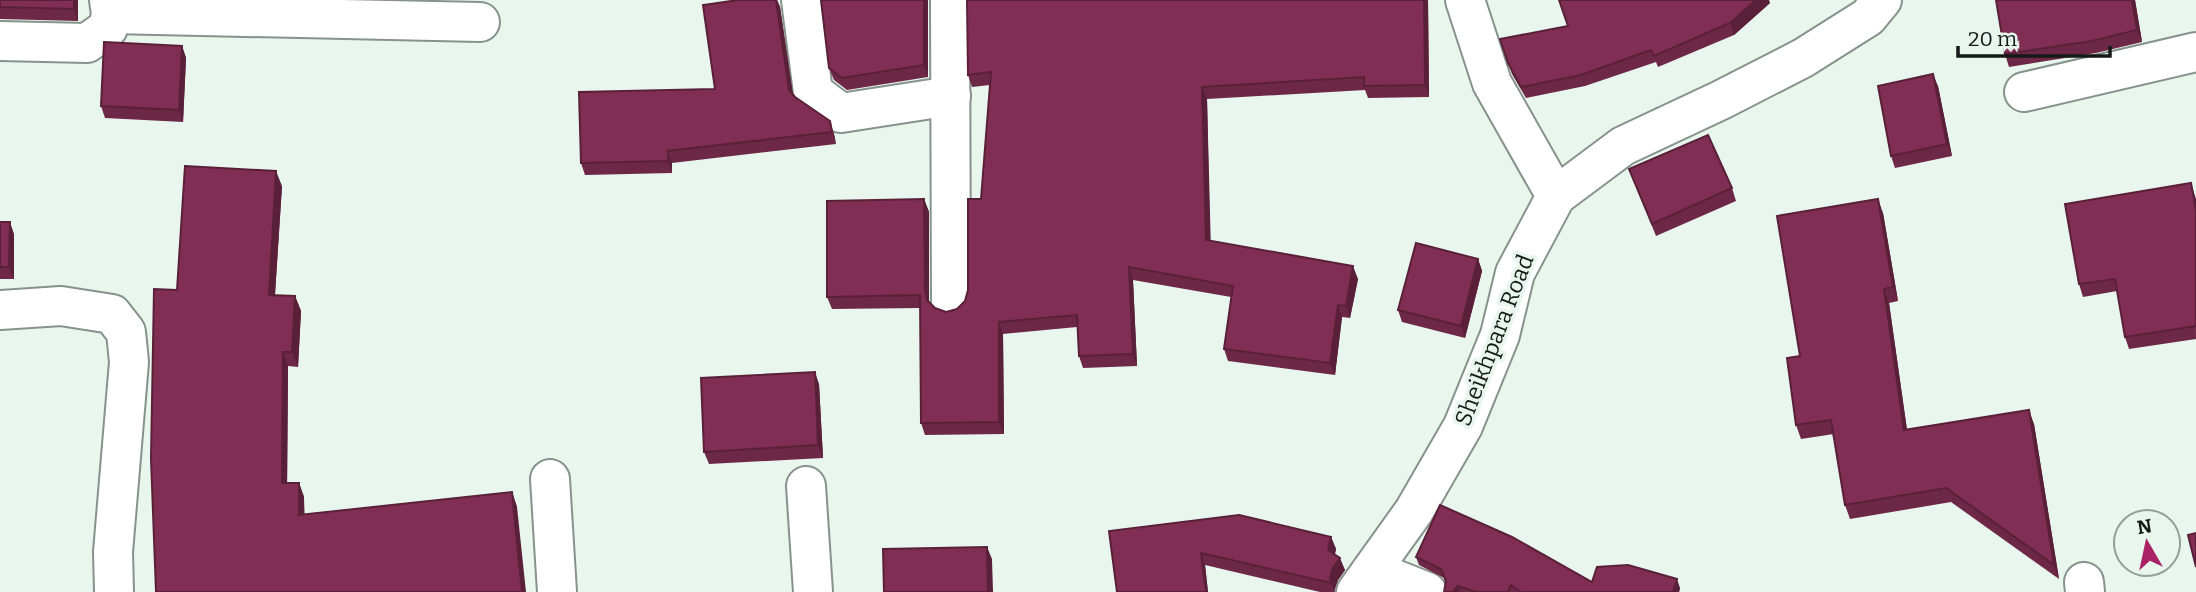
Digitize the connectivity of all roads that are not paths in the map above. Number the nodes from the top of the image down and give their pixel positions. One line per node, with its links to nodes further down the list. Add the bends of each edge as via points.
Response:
1 (801, 0): 10 (street, via 813,92 841,113)
2 (950, 0): 10 (street)
3 (1465, 0): 11 (street, via 1492,83)
4 (1882, 0): 11 (street, Sheikhpara Road, via 1868,17 1803,58 1623,146)
5 (110, 7): 6 (street); 7 (street, via 108,28 87,43)
6 (480, 22)
7 (0, 41)
8 (2196, 52): 9 (street)
9 (2024, 92)
10 (951, 96): 12 (street)
11 (1556, 196): 16 (street, Sheikhpara Road, via 1515,273 1500,335 1463,426 1414,510)
12 (951, 302)
13 (0, 310): 17 (street, via 61,306 112,314 125,332 130,362 113,552)
14 (550, 479): 18 (street)
15 (806, 486): 19 (street)
16 (1364, 581): 20 (street)
17 (114, 592)
18 (557, 592)
19 (813, 592)
20 (1427, 592)

